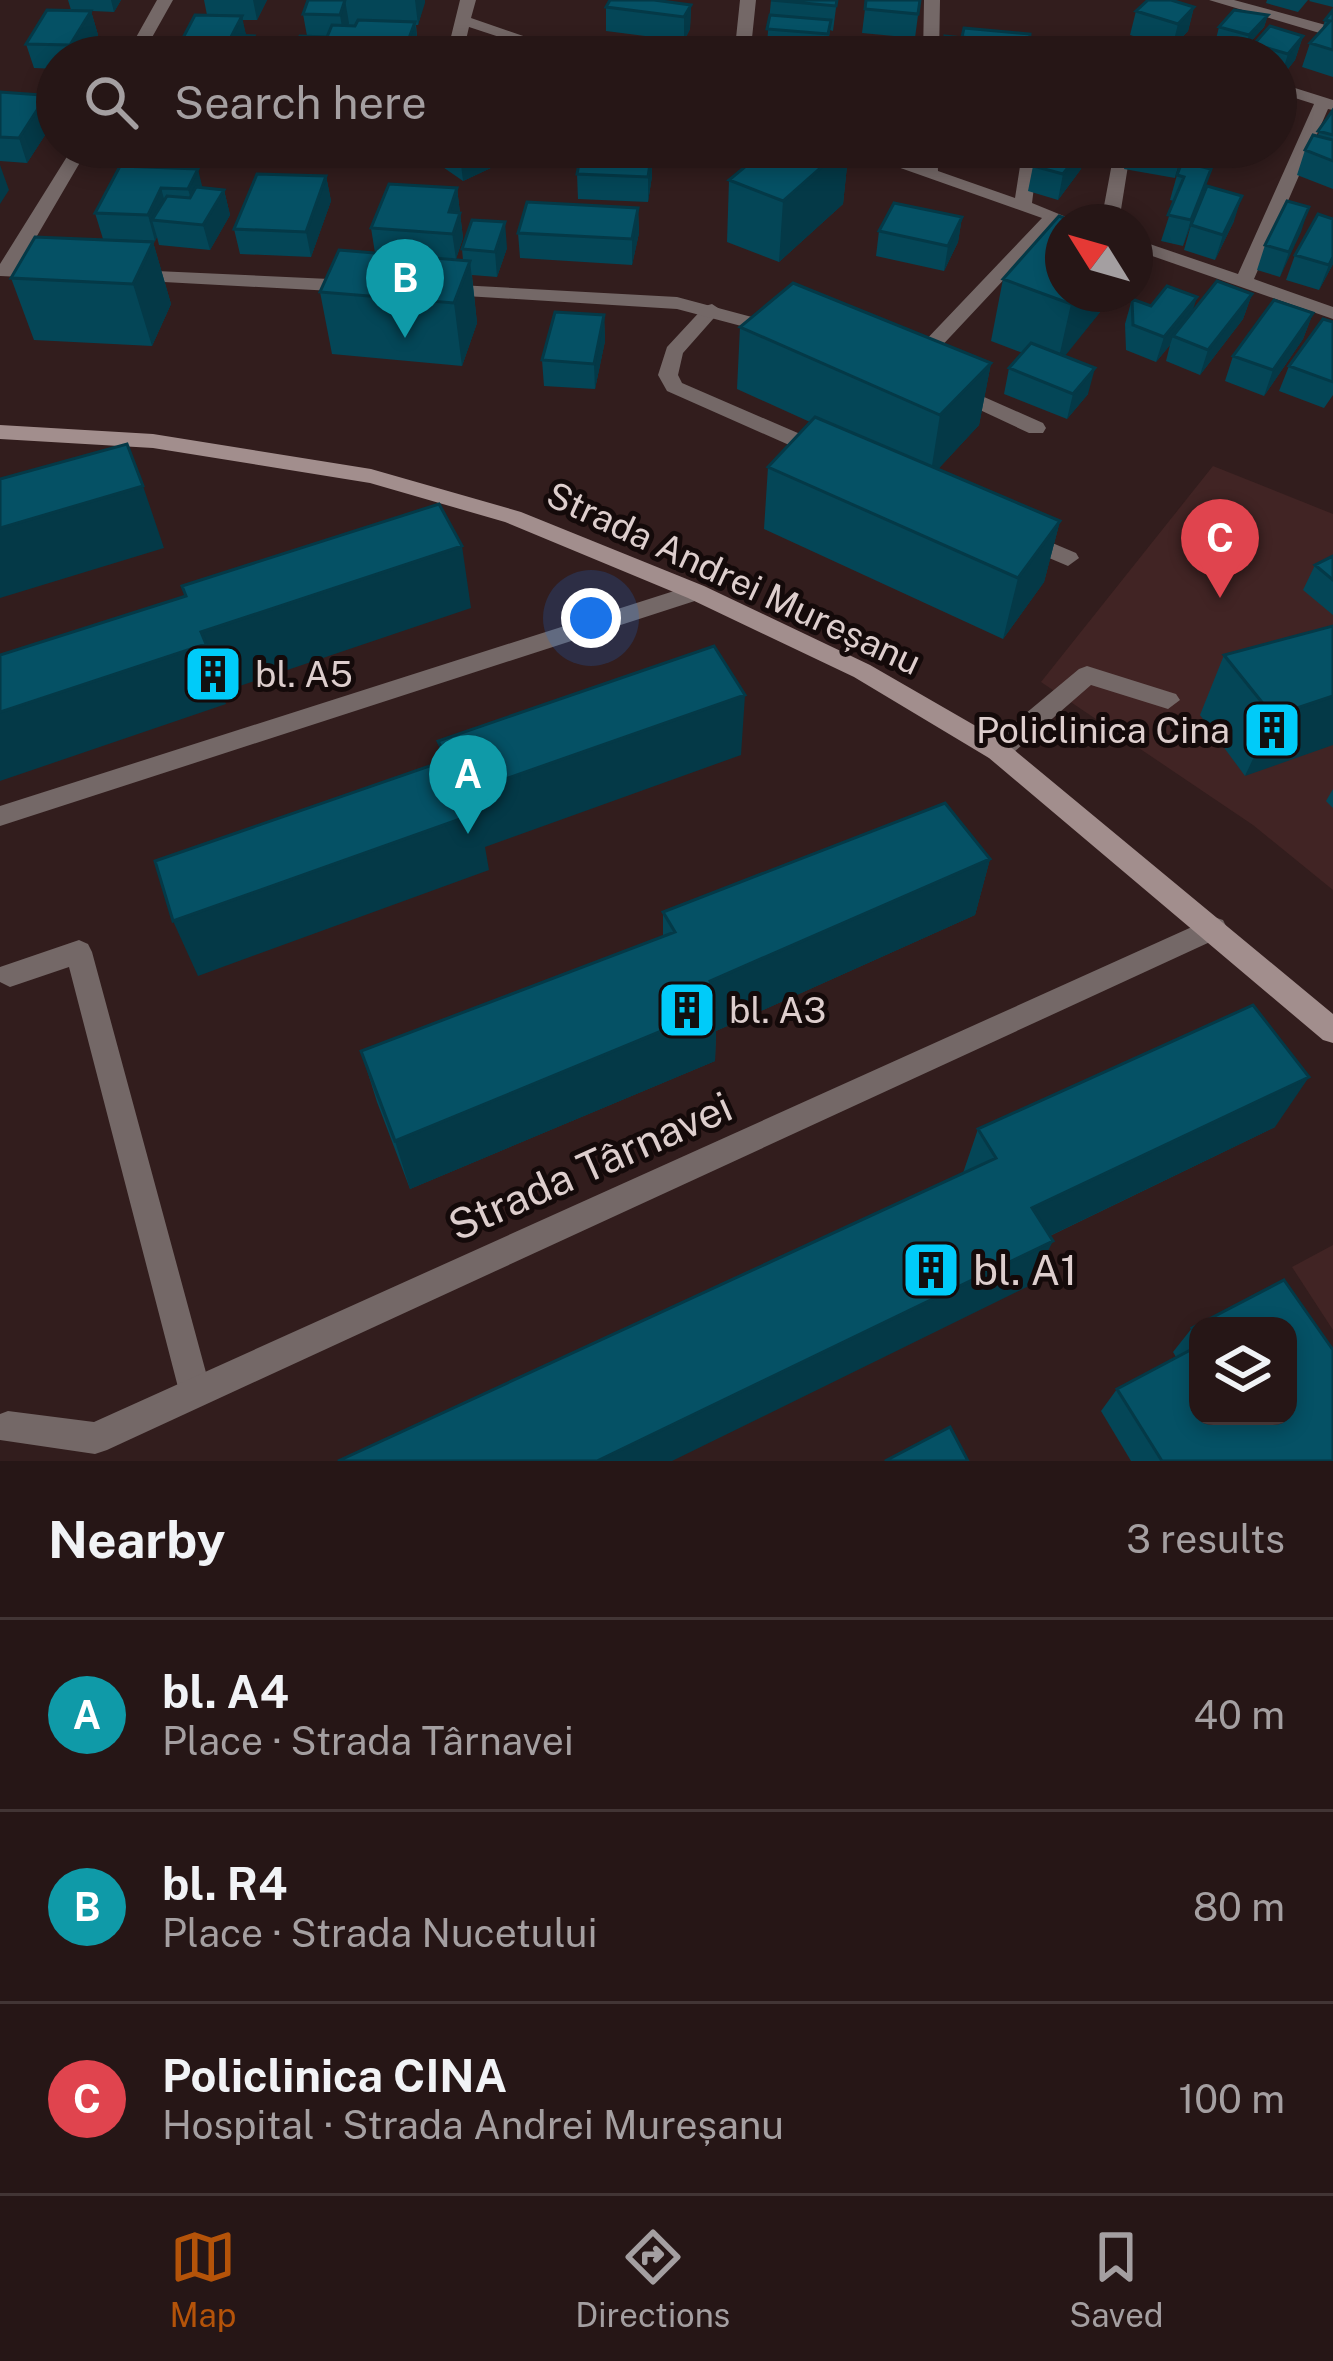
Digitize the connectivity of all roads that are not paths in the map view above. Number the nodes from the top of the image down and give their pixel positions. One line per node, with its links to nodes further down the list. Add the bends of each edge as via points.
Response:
1 (165, 0): 8 (street)
2 (468, 0): 6 (street)
3 (748, 0): 11 (street)
4 (932, 0): 12 (street)
5 (1217, 0): 7 (street)
6 (464, 20): 9 (street); 10 (street)
7 (1333, 32)
8 (145, 36)
9 (460, 36)
10 (512, 36)
11 (744, 36)
12 (931, 36)
13 (1297, 94): 14 (street)
14 (1328, 104): 29 (street)
15 (68, 168): 26 (street)
16 (910, 168): 20 (street)
17 (928, 168): 20 (street)
18 (1028, 168): 22 (street)
19 (1119, 168): 21 (street)
20 (928, 174): 22 (street)
21 (1113, 204)
22 (1022, 206): 23 (street)
23 (1045, 214)
24 (1045, 235): 35 (street, via 929,348 915,372)
25 (1153, 250): 29 (street)
26 (4, 270): 27 (street)
27 (80, 274)
28 (104, 275): 30 (street)
29 (1244, 282): 33 (street)
30 (366, 286)
31 (414, 288): 32 (street, via 632,298)
32 (712, 310): 34 (street); 37 (street, via 674,351 674,387)
33 (1333, 313)
34 (807, 340)
35 (1036, 428)
36 (0, 432): 40 (street, Strada Andrei Mureșanu, via 153,441 371,476 513,517)
37 (849, 463)
38 (1002, 530): 39 (street)
39 (1068, 558)
40 (696, 592): 42 (street, Strada Andrei Mureșanu, via 862,671); 43 (street)
41 (1168, 700): 42 (street, via 1087,675)
42 (998, 751): 44 (street, Strada Andrei Mureșanu)
43 (0, 815)
44 (1214, 928): 46 (street, Strada Andrei Mureșanu); 47 (street, Strada Târnavei)
45 (10, 976): 47 (street, via 80,952)
46 (1333, 1030)
47 (195, 1391): 48 (street, Strada Târnavei, via 95,1438)
48 (3, 1428)

